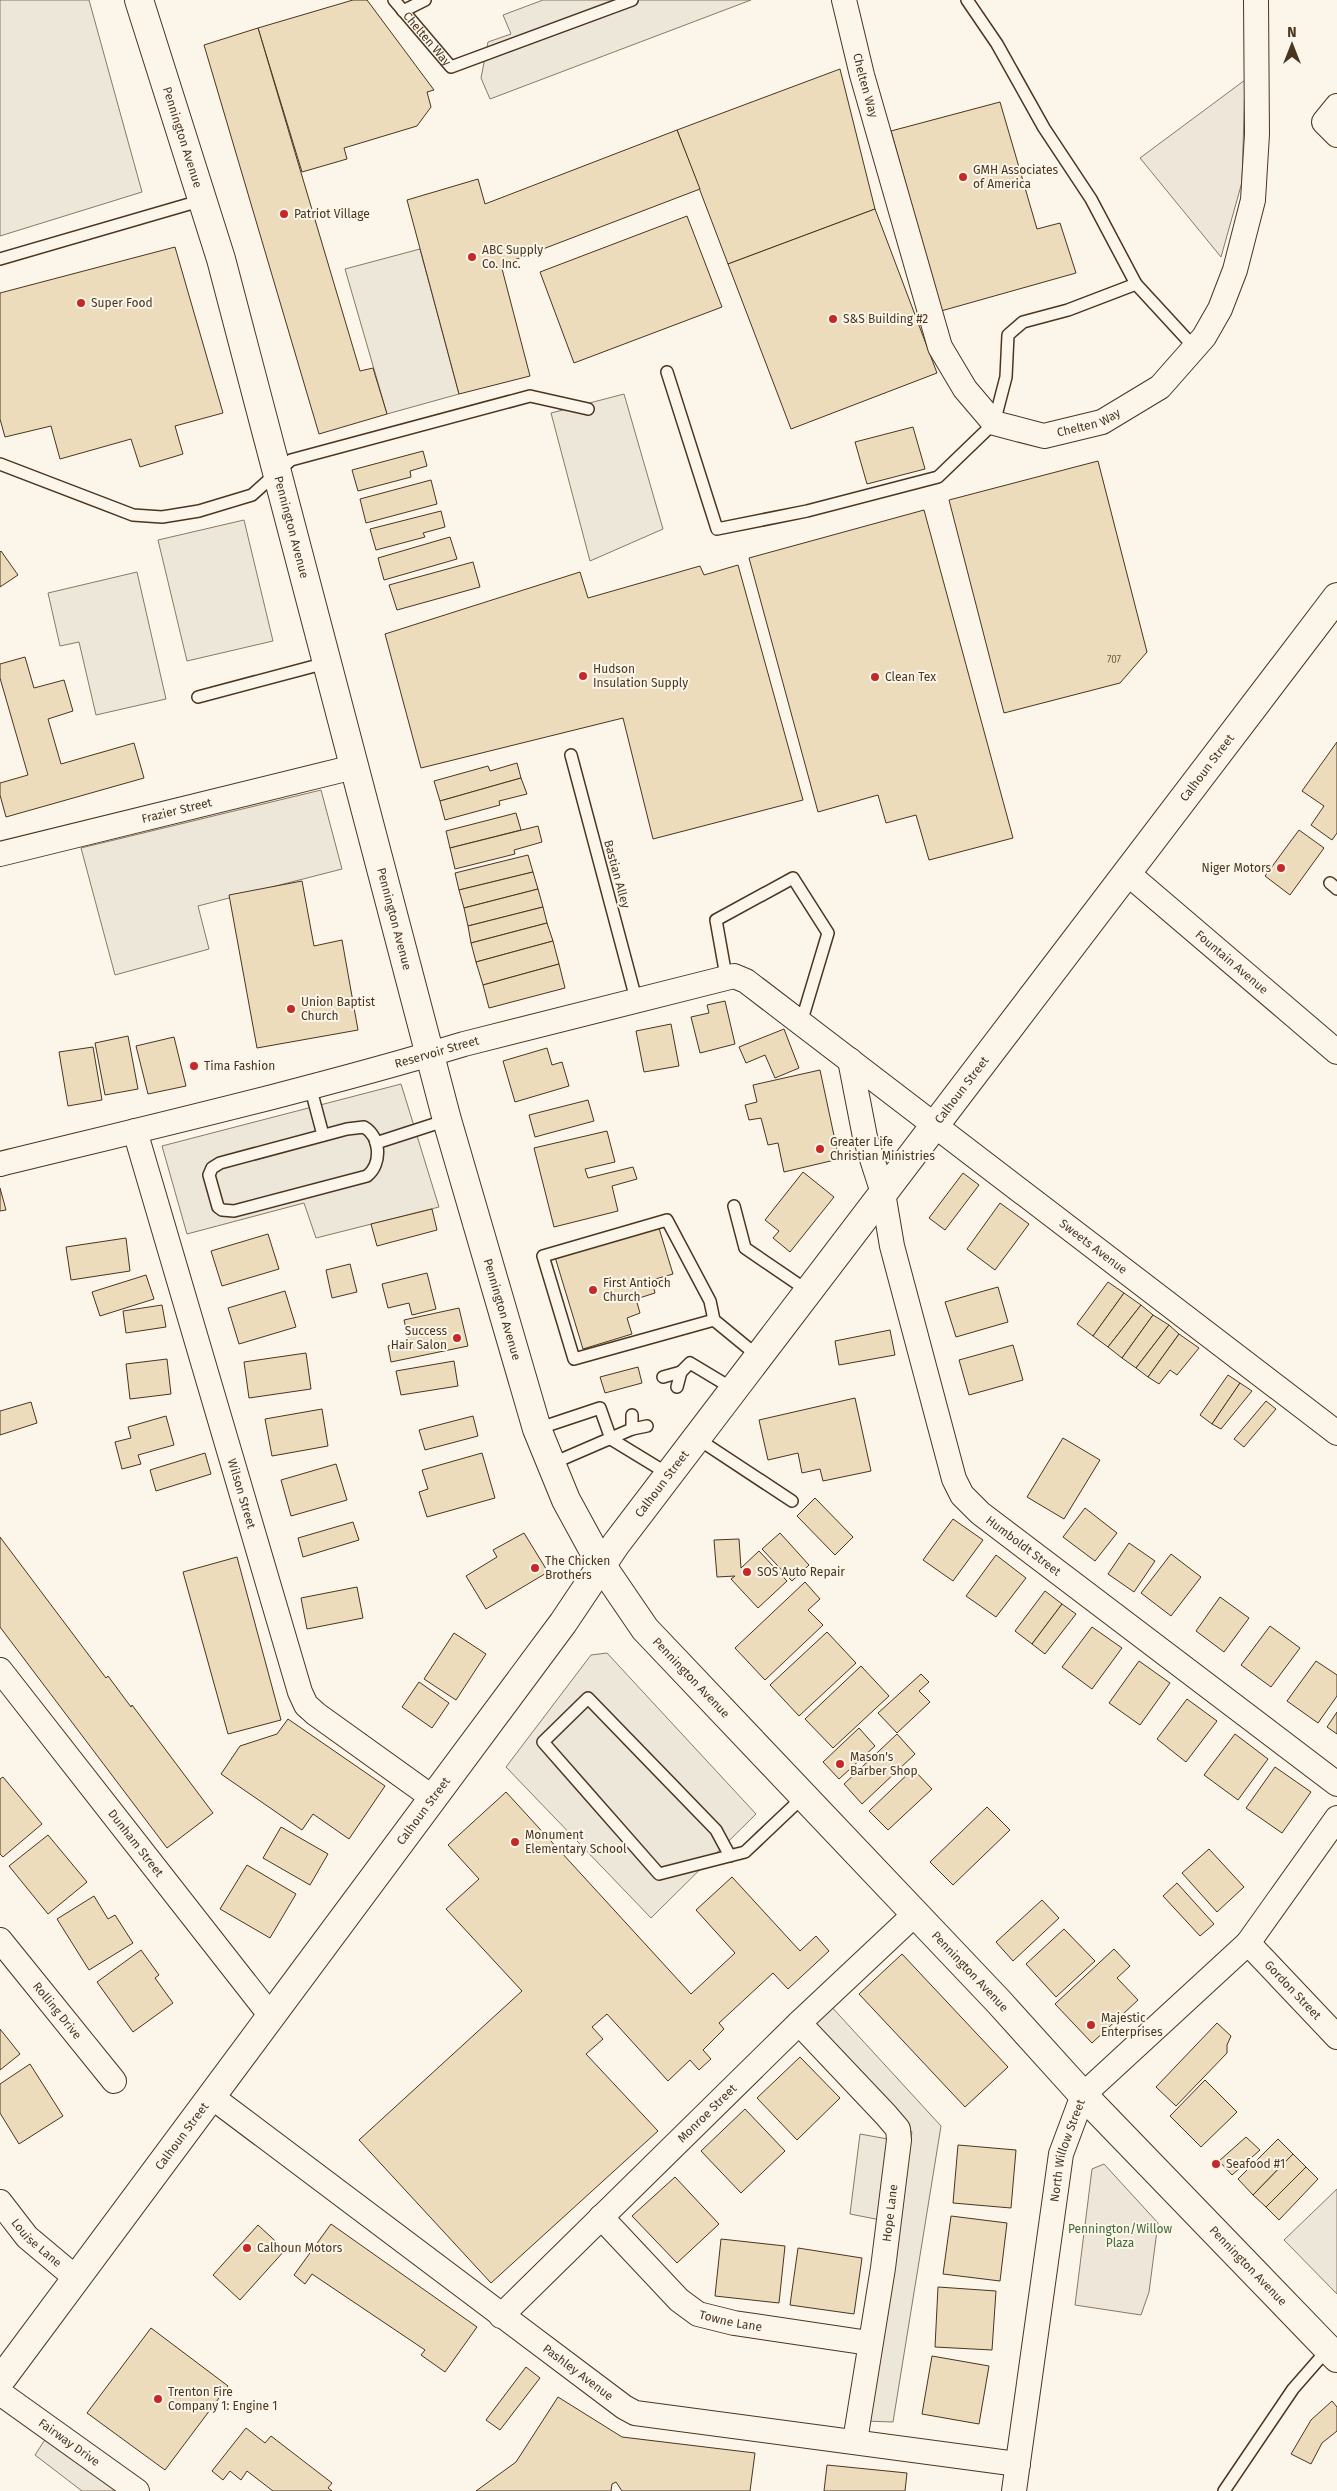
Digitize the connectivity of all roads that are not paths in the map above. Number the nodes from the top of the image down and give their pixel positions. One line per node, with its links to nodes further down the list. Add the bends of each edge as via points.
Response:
1 (139, 0): 9 (main road, Pennington Avenue)
2 (394, 0): 8 (lane, Chelten Way)
3 (425, 0): 8 (lane)
4 (632, 0): 8 (lane, Chelten Way, via 451,67)
5 (844, 0): 15 (street, Chelten Way, via 862,75 940,347 965,389)
6 (967, 0): 11 (lane, via 1090,199)
7 (1256, 0): 12 (street, Chelten Way, via 1257,134 1253,200 1235,270 1220,309)
8 (403, 10)
9 (203, 200): 10 (lane); 17 (main road, Pennington Avenue)
10 (0, 259)
11 (1136, 284): 12 (lane); 15 (lane, via 1068,310 1023,322 1008,335 1006,377)
12 (1194, 347): 15 (street, Chelten Way, via 1160,387 1102,422 1044,436)
13 (667, 372): 15 (lane, via 717,529 807,511 938,477)
14 (588, 409): 17 (lane, via 530,396 291,460)
15 (994, 423)
16 (0, 464): 17 (lane, via 133,515 162,517 199,511 252,495)
17 (275, 472): 19 (main road, Pennington Avenue)
18 (1337, 598): 24 (main road, Calhoun Street)
19 (326, 663): 20 (lane); 22 (main road, Pennington Avenue)
20 (198, 698)
21 (571, 755): 26 (lane, Bastian Alley)
22 (354, 767): 23 (street, Frazier Street); 29 (main road, Pennington Avenue)
23 (0, 854)
24 (1126, 872): 28 (street, Fountain Avenue); 33 (main road, Calhoun Street)
25 (726, 976): 26 (street, Reservoir Street); 27 (street, via 746,981); 27 (lane, via 716,920 793,878 828,933)
26 (636, 1000): 29 (street, Reservoir Street)
27 (801, 1023): 30 (street)
28 (1337, 1052)
29 (430, 1055): 31 (street, Reservoir Street); 32 (main road, Pennington Avenue)
30 (850, 1060): 33 (street, Sweets Avenue); 38 (street, Humboldt Street, via 865,1137)
31 (310, 1086): 34 (street, Reservoir Street); 35 (lane)
32 (447, 1120): 36 (lane); 49 (main road, Pennington Avenue)
33 (934, 1125): 38 (main road, Calhoun Street); 51 (street, Sweets Avenue)
34 (135, 1131): 37 (street, Reservoir Street); 61 (street, Wilson Street, via 300,1692 306,1705 316,1714)
35 (324, 1135): 36 (lane, via 364,1127); 36 (lane, via 220,1163 212,1168 209,1175 218,1207 234,1211 367,1176 376,1165)
36 (376, 1143)
37 (0, 1164)
38 (883, 1193): 40 (main road, Calhoun Street); 59 (street, Humboldt Street, via 892,1246 954,1479 962,1495 980,1513)
39 (734, 1206): 40 (lane, via 745,1248)
40 (808, 1291): 42 (main road, Calhoun Street)
41 (714, 1320): 41 (lane, via 710,1300 668,1220 542,1256 574,1359); 42 (lane)
42 (759, 1357): 46 (main road, Calhoun Street)
43 (680, 1372): 44 (lane); 45 (lane); 46 (lane, via 690,1363)
44 (663, 1377)
45 (676, 1387)
46 (735, 1390): 53 (main road, Calhoun Street)
47 (632, 1415): 50 (lane)
48 (647, 1426): 50 (lane)
49 (537, 1429): 52 (lane, via 600,1408); 54 (main road, Pennington Avenue)
50 (632, 1430): 52 (lane)
51 (1337, 1432)
52 (610, 1439): 54 (lane); 55 (lane)
53 (698, 1439): 55 (main road, Calhoun Street); 56 (lane)
54 (551, 1464): 57 (main road, Pennington Avenue, via 566,1500)
55 (670, 1475): 57 (main road, Calhoun Street)
56 (792, 1501)
57 (602, 1566): 60 (main road, Pennington Avenue, via 645,1629); 61 (main road, Calhoun Street)
58 (0, 1670): 67 (street, Dunham Street)
59 (1337, 1784)
60 (803, 1796): 63 (lane, via 744,1852); 64 (main road, Pennington Avenue)
61 (433, 1798): 67 (main road, Calhoun Street)
62 (1337, 1818): 66 (street, North Willow Street)
63 (730, 1856): 63 (lane, via 659,1874 542,1742 588,1698 716,1830)
64 (915, 1914): 68 (street, Monroe Street); 71 (main road, Pennington Avenue)
65 (0, 1940): 70 (street, Rolling Drive)
66 (1248, 1943): 69 (street, Gordon Street); 71 (street, North Willow Street)
67 (271, 2016): 72 (main road, Calhoun Street)
68 (799, 2023): 74 (street, Monroe Street); 77 (street, Hope Lane, via 898,2129 883,2268)
69 (1337, 2037)
70 (114, 2081)
71 (1084, 2095): 78 (main road, Pennington Avenue); 82 (street, North Willow Street, via 1061,2154)
72 (212, 2097): 75 (main road, Calhoun Street); 76 (street, Pashley Avenue)
73 (0, 2202): 75 (street, Louise Lane, via 27,2237)
74 (601, 2217): 76 (street, Monroe Street); 77 (street, Towne Lane, via 679,2300 698,2314 734,2323)
75 (77, 2279): 79 (main road, Calhoun Street)
76 (501, 2316): 81 (street, Pashley Avenue, via 635,2413)
77 (870, 2343): 81 (street, Hope Lane)
78 (1333, 2353): 85 (lane, via 1294,2389)
79 (0, 2381)
80 (0, 2393): 83 (street, Fairway Drive)
81 (855, 2441): 82 (street, Pashley Avenue)
82 (1018, 2464): 84 (street, North Willow Street)
83 (137, 2491)
84 (1014, 2491)
85 (1224, 2491)

